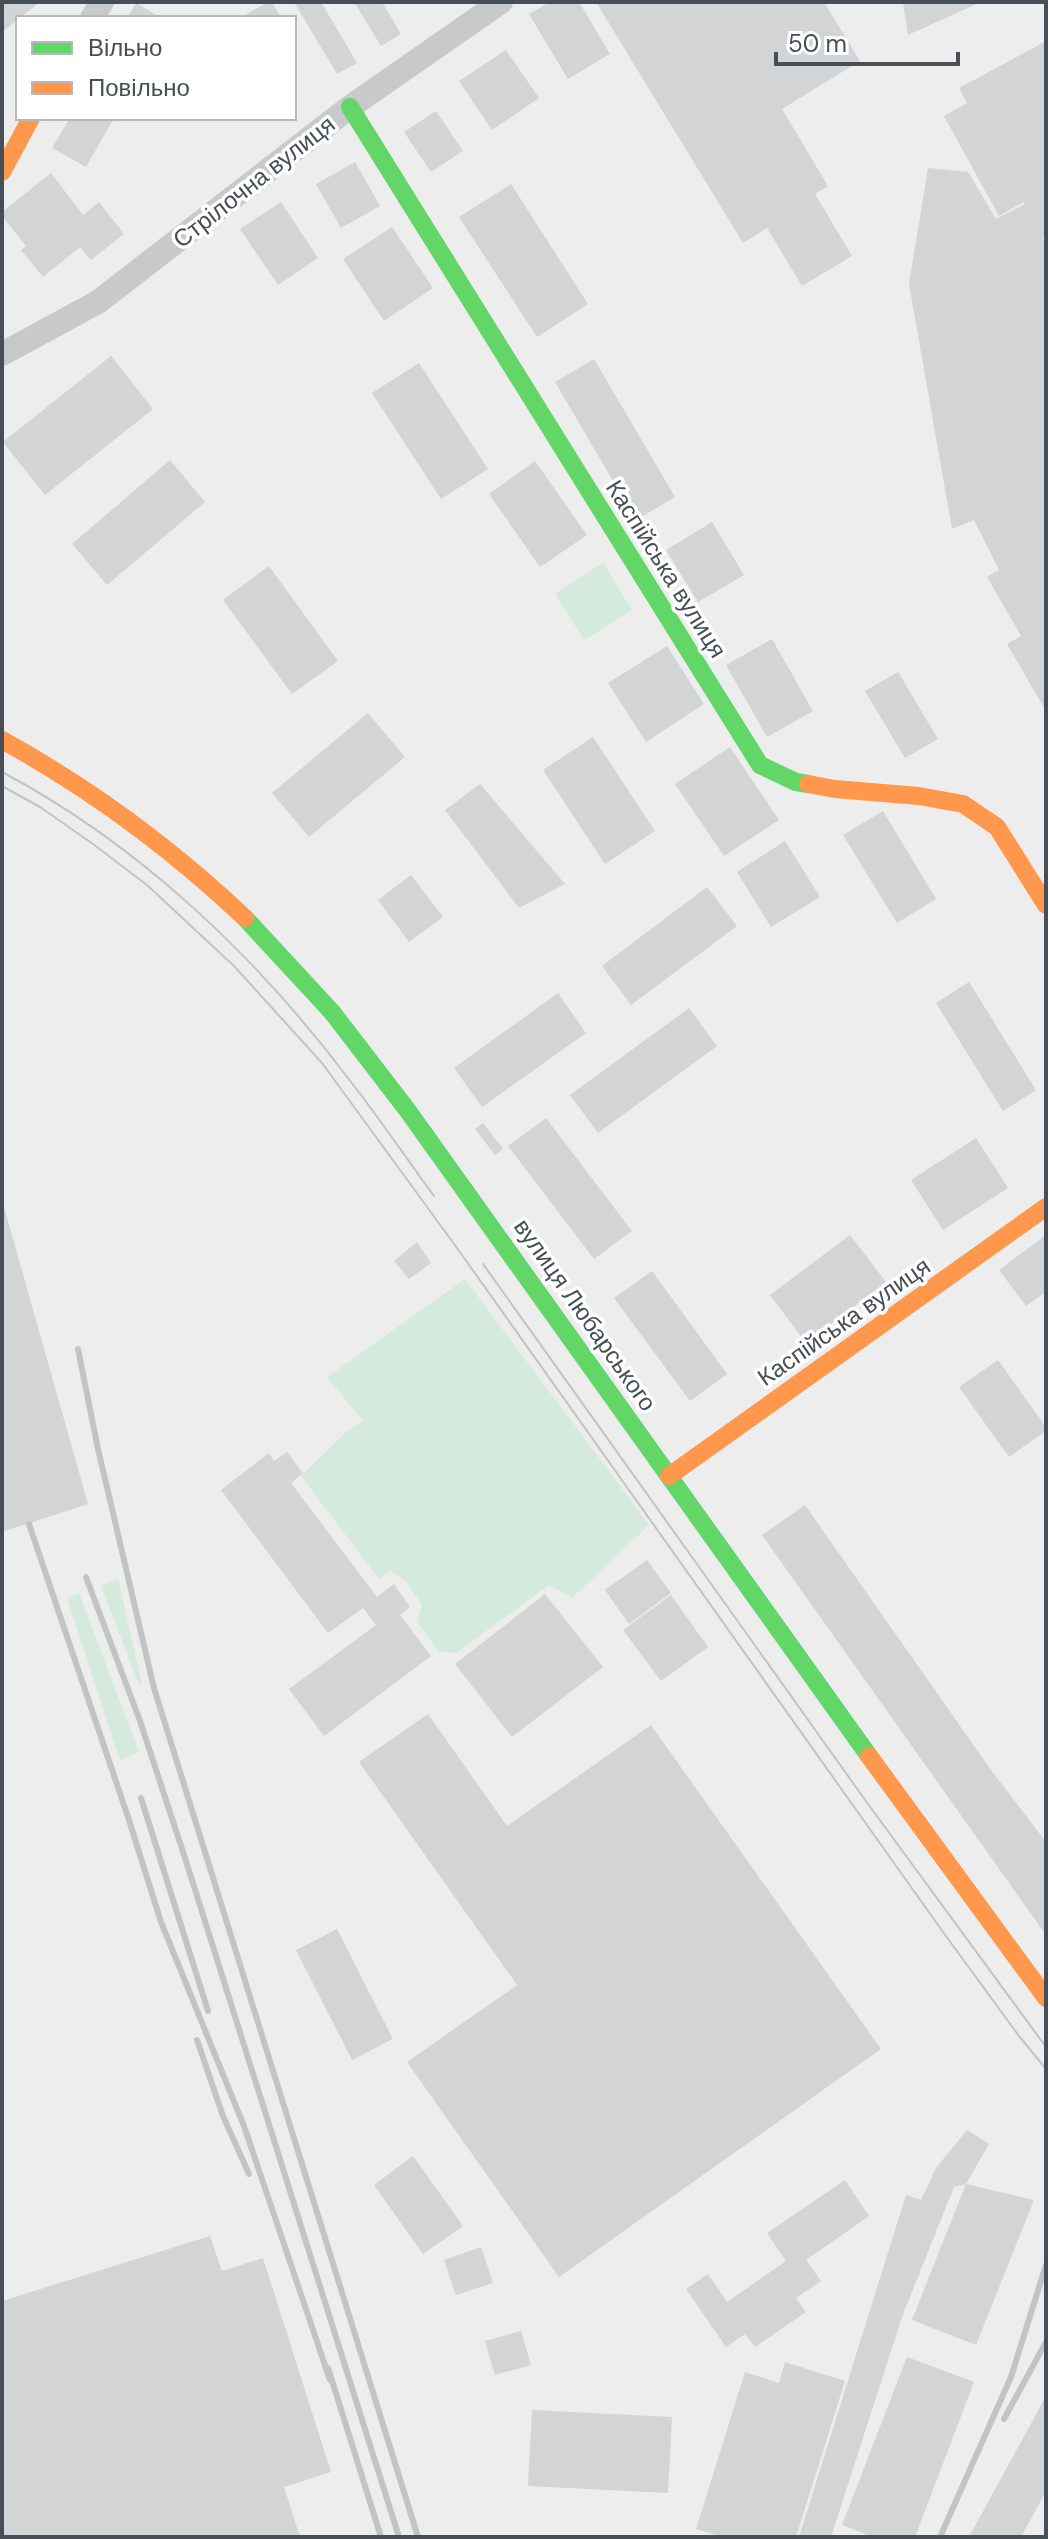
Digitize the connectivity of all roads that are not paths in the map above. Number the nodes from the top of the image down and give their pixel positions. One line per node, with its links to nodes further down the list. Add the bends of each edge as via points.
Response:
1 (501, 2): 2 (street, Стрілочна вулиця)
2 (350, 107): 5 (street, Стрілочна вулиця, via 98,302); 7 (street, Каспійська вулиця, via 760,765 796,782 963,804 997,827)
3 (30, 120): 4 (street)
4 (2, 172)
5 (2, 354)
6 (2, 740): 9 (street, вулиця Любарського, via 73,780 157,841 249,922 298,975 399,1097)
7 (1046, 905)
8 (1046, 1207): 9 (street, Каспійська вулиця)
9 (669, 1476): 10 (street, вулиця Любарського)
10 (1046, 1998)

